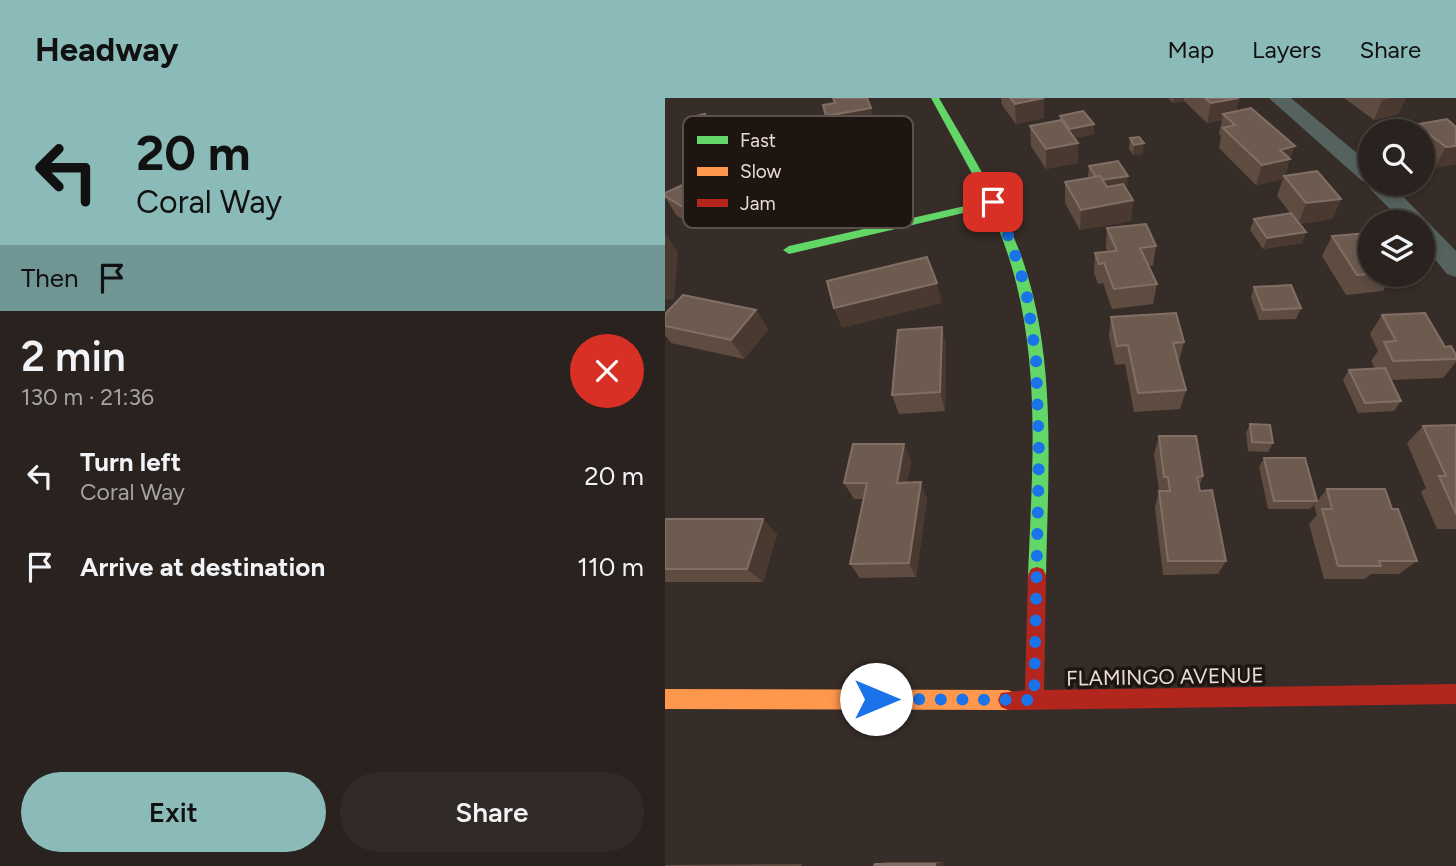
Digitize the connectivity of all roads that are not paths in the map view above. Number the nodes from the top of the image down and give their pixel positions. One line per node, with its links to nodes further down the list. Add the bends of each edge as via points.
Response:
1 (935, 98): 5 (street)
2 (1279, 98): 3 (street)
3 (1358, 166)
4 (1390, 196): 6 (street)
5 (993, 202): 7 (street); 14 (street, via 1026,290 1036,358 1039,453)
6 (1405, 210)
7 (913, 221)
8 (882, 228): 10 (street)
9 (1435, 243): 11 (street)
10 (789, 250)
11 (1456, 268)
12 (1456, 694): 14 (street, FLAMINGO AVENUE)
13 (665, 699): 14 (street, FLAMINGO AVENUE)
14 (1034, 700)

